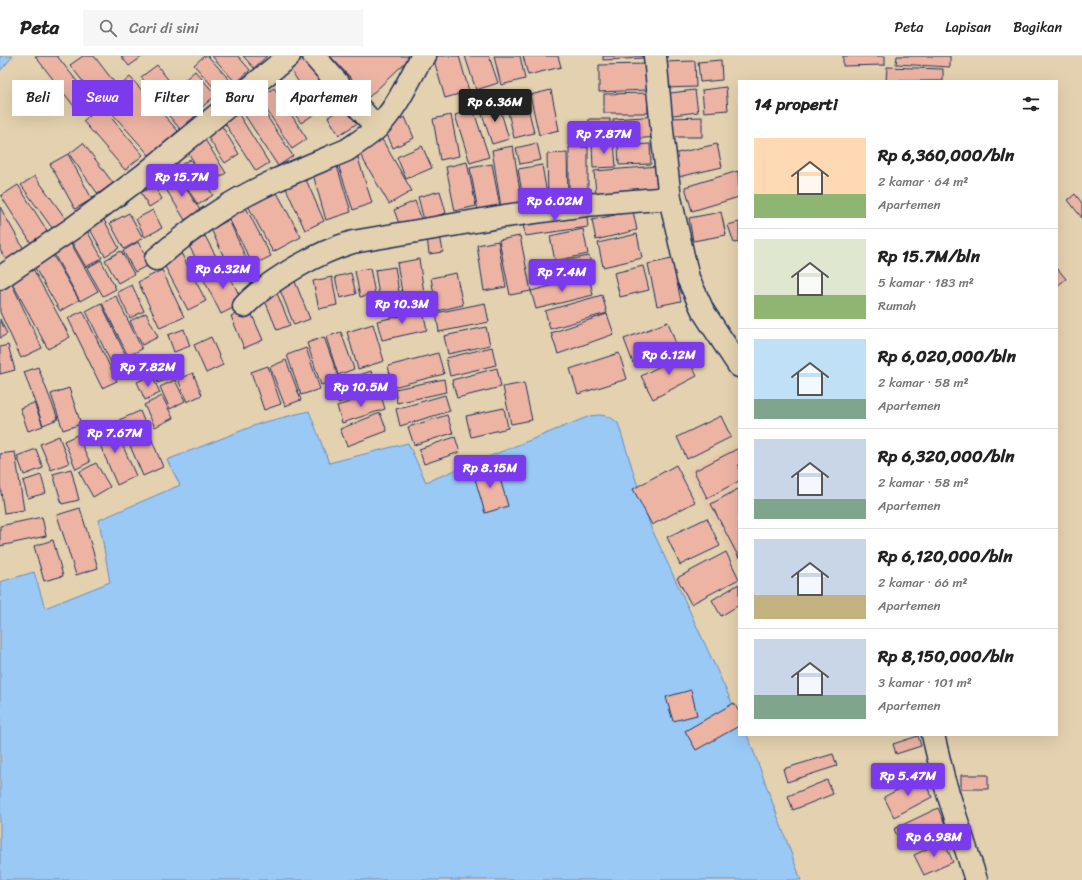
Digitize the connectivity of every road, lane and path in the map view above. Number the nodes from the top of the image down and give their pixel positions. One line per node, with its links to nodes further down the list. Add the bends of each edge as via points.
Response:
1 (289, 56): 8 (street, via 145,174)
2 (314, 56): 5 (street)
3 (425, 56): 5 (street, via 419,62 394,108)
4 (655, 56): 6 (street)
5 (377, 128): 7 (street, via 347,150 262,187 221,210)
6 (670, 198): 9 (street, via 586,205 505,216 353,242 297,268 254,296); 10 (street, via 688,278 703,311)
7 (156, 259)
8 (0, 278)
9 (244, 306)
10 (738, 364)
11 (932, 736): 12 (street)
12 (976, 880)

